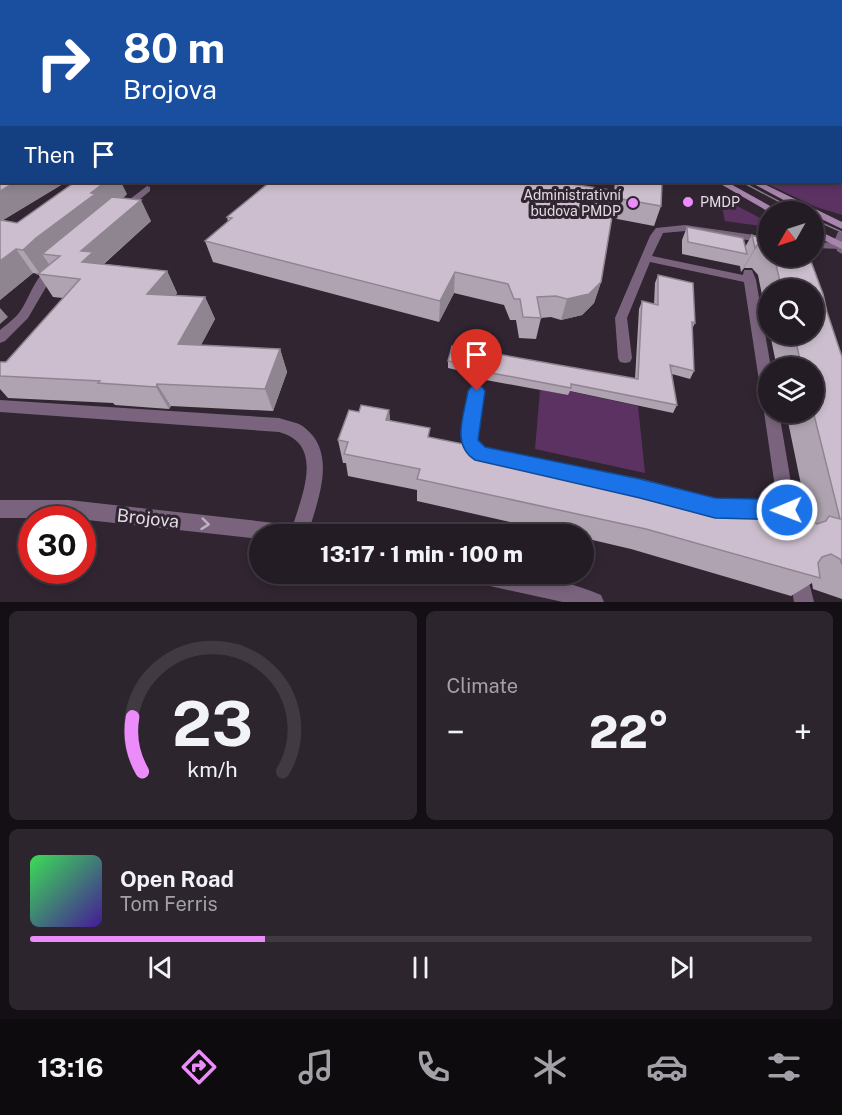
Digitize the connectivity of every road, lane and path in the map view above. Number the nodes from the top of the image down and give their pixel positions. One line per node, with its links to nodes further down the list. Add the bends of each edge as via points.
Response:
1 (723, 183): 4 (main road)
2 (756, 183): 6 (main road)
3 (147, 189): 5 (street)
4 (758, 202)
5 (111, 219)
6 (842, 226)
7 (842, 234): 11 (street)
8 (824, 237): 11 (main road)
9 (758, 240): 12 (street, via 742,241 685,228 664,229 655,236)
10 (824, 246): 11 (street)
11 (842, 248)
12 (646, 258): 15 (street, via 749,277); 16 (street, via 621,318)
13 (57, 265): 14 (street, via 24,315)
14 (0, 338)
15 (762, 357)
16 (625, 358)
17 (477, 391): 20 (street, via 469,441 477,452)
18 (0, 406): 24 (street, via 279,425 299,431 310,445 316,466)
19 (773, 423): 23 (street)
20 (493, 457)
21 (0, 509): 25 (street, Brojova, one-way to 25, via 69,509)
22 (729, 510): 23 (street)
23 (787, 510): 26 (street)
24 (300, 524)
25 (249, 529)
26 (791, 533)
27 (527, 584): 28 (street)
28 (594, 602)

